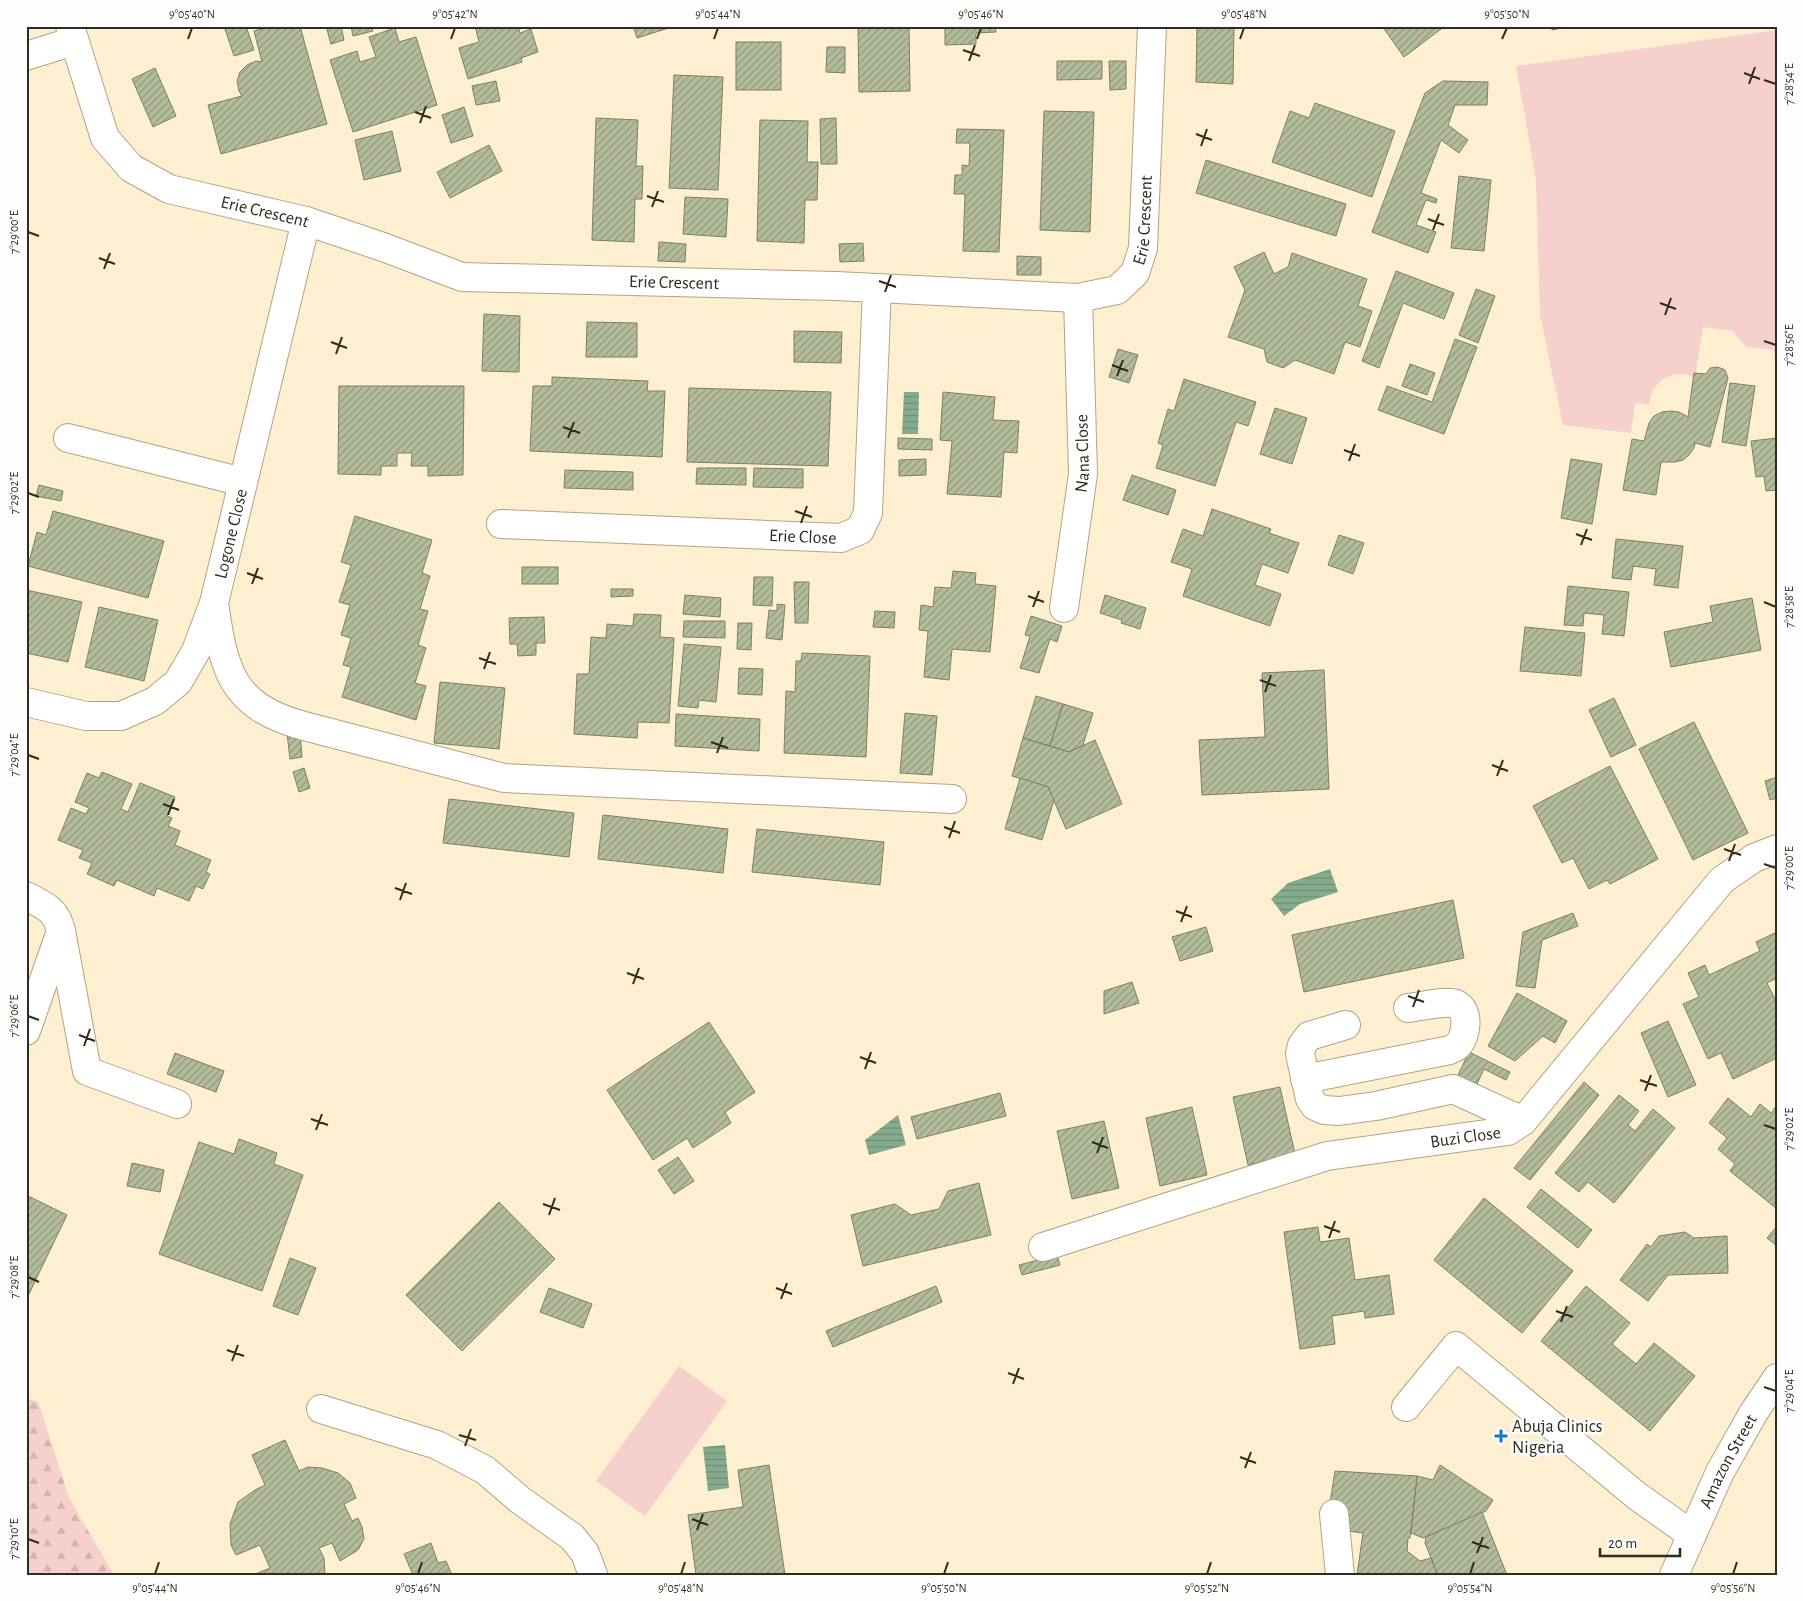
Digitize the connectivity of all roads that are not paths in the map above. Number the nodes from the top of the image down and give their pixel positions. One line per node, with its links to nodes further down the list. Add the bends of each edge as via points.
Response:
1 (1152, 26): 6 (street, Erie Crescent, via 1143,248 1135,273 1117,290)
2 (72, 34): 3 (street); 4 (street, Erie Crescent, via 105,138 132,168 169,189)
3 (26, 56)
4 (306, 221): 5 (street, Erie Crescent, via 462,277); 8 (street, Logone Close)
5 (878, 288): 6 (street, Erie Crescent); 9 (street, Erie Close, via 868,513 860,530 841,538)
6 (1078, 298): 11 (street, Nana Close, via 1082,474)
7 (68, 438): 8 (street)
8 (243, 482): 10 (street, Logone Close)
9 (501, 524)
10 (214, 602): 12 (street, Logone Close, via 196,651 178,682 155,701 122,716 86,716); 13 (street, via 220,642 231,678 253,704 283,720 304,726 504,778)
11 (1064, 608)
12 (26, 702)
13 (952, 799)
14 (1777, 849): 24 (street, Buzi Close, via 1754,858 1722,880)
15 (26, 896): 16 (street, via 50,908 58,918)
16 (61, 931): 19 (street); 23 (street, via 87,1071)
17 (1408, 1008): 20 (street, via 1447,1003 1456,1004 1463,1010 1466,1016 1462,1038 1457,1046)
18 (1346, 1025): 21 (street, via 1309,1036 1302,1044 1300,1054)
19 (26, 1030)
20 (1441, 1052): 21 (street); 22 (street)
21 (1305, 1079): 22 (street, via 1310,1099 1324,1110 1376,1106)
22 (1453, 1089): 24 (street)
23 (177, 1104)
24 (1523, 1121): 25 (street, Buzi Close, via 1508,1132 1327,1156)
25 (1043, 1247)
26 (1777, 1378): 30 (street, Amazon Street, via 1720,1472)
27 (1406, 1407): 30 (street, via 1456,1346 1637,1496)
28 (321, 1409): 31 (street, via 437,1445 485,1470 572,1537 585,1554)
29 (1334, 1514): 32 (street)
30 (1692, 1535): 33 (street, Amazon Street)
31 (593, 1575)
32 (1340, 1575)
33 (1674, 1575)

